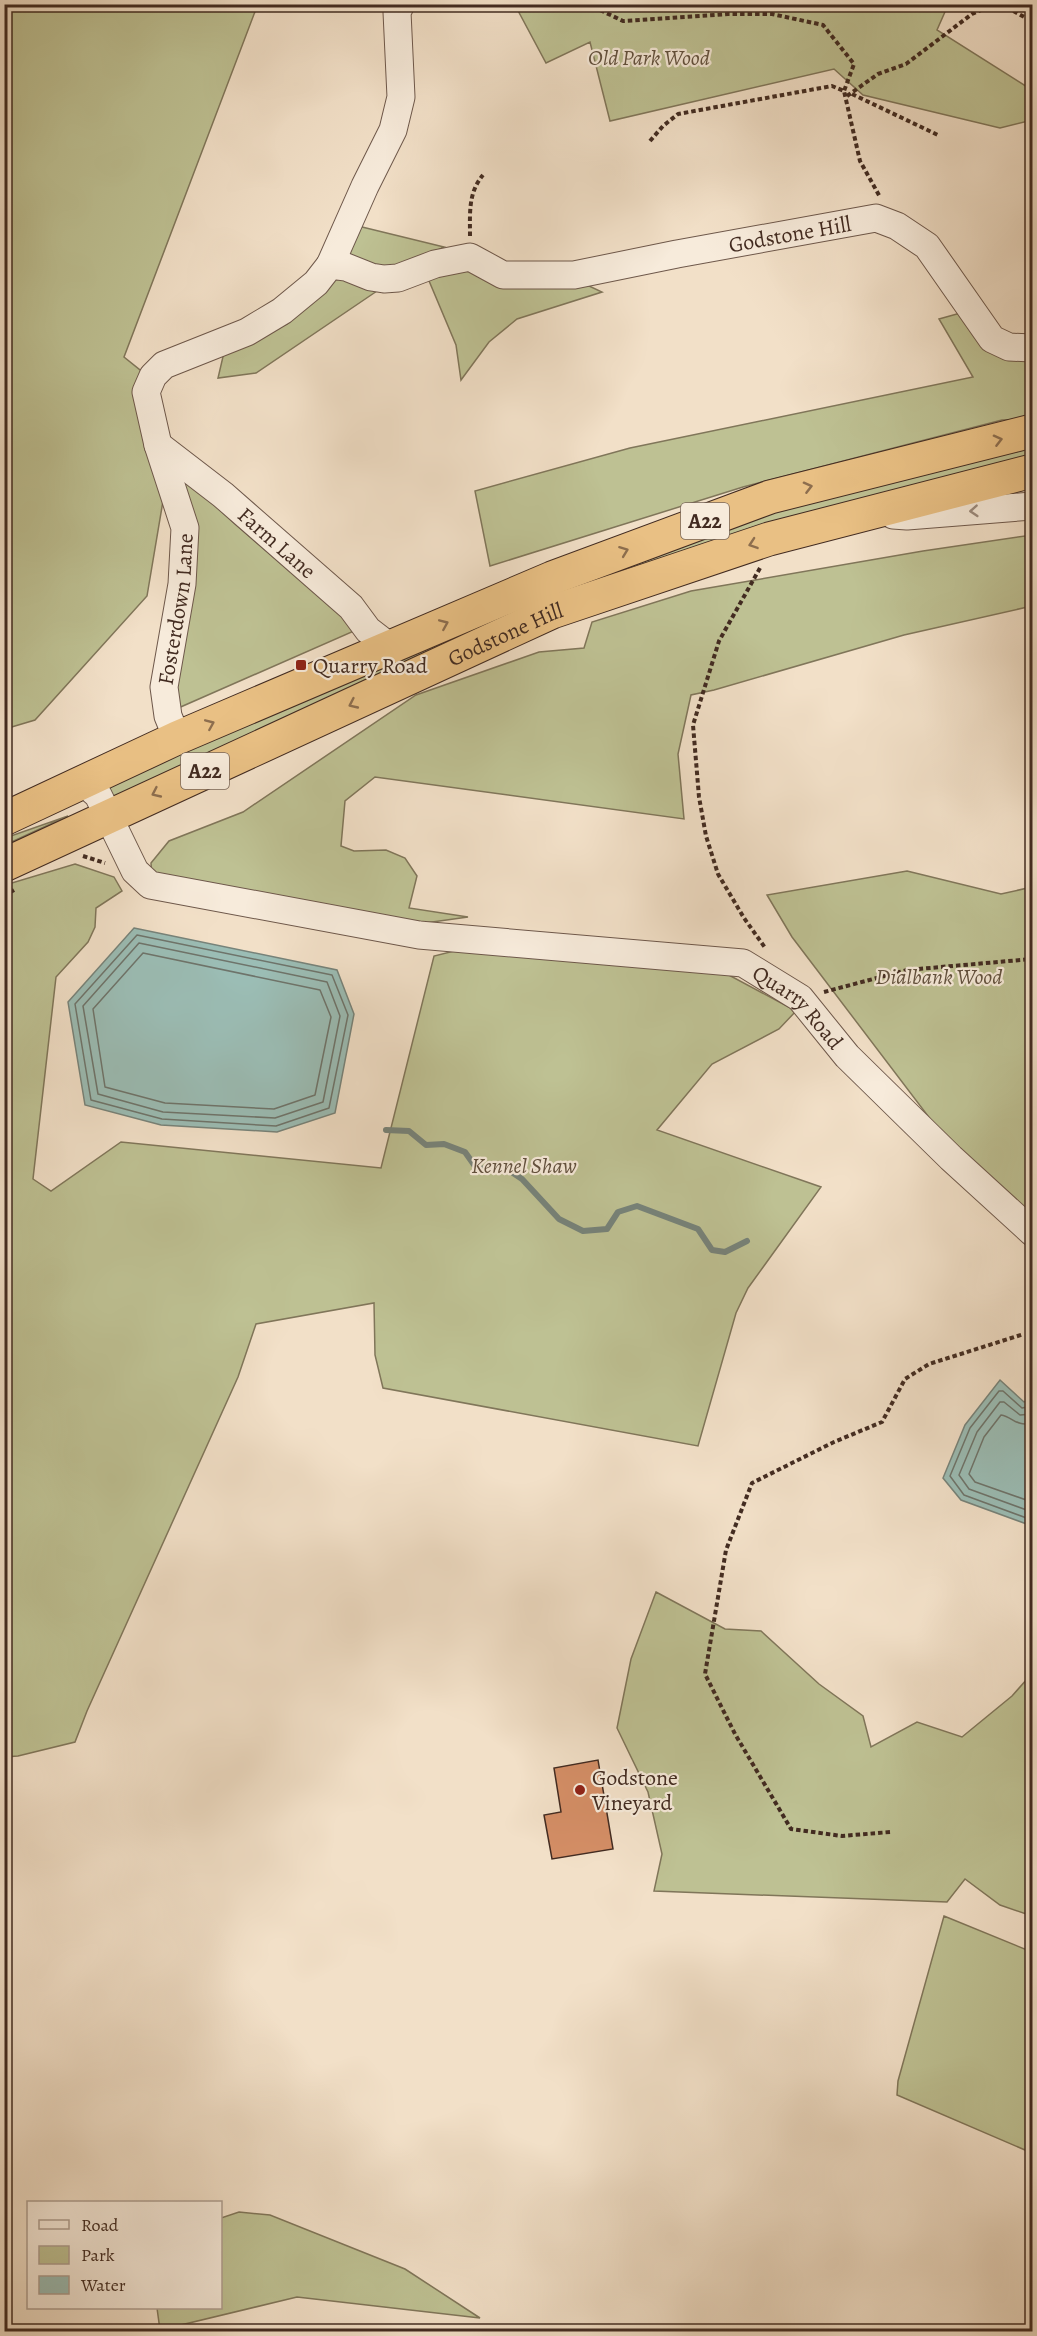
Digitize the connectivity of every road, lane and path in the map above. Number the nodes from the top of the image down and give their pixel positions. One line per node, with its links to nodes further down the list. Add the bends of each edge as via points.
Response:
1 (401, 4): 12 (street, via 397,12 401,97 393,130)
2 (596, 4): 4 (path, via 623,21 772,14 823,25 854,64)
3 (1026, 18): 5 (path, via 993,5 972,14 906,64 878,74)
4 (844, 91): 6 (path); 8 (path, via 832,86 678,114)
5 (852, 93): 6 (path); 7 (path)
6 (847, 96): 10 (path, via 860,161)
7 (940, 136)
8 (650, 141)
9 (483, 175): 11 (path, via 475,185 469,208)
10 (897, 226): 11 (street, Godstone Hill, via 876,218 836,224 573,275 503,275); 13 (street, via 927,246 992,339 1009,347)
11 (470, 257): 12 (street, via 384,279)
12 (330, 265): 15 (street, via 316,283 282,311 247,332 164,365 153,376 146,392)
13 (1032, 348)
14 (1032, 431): 20 (highway, Godstone Hill / A22, one-way to 14, via 552,578 770,497)
15 (158, 445): 20 (street, Farm Lane, via 344,600 368,630); 21 (street, Fosterdown Lane, via 184,528 182,584 165,687 168,717)
16 (1032, 471): 18 (highway, Godstone Hill / A22)
17 (1032, 506): 18 (street, one-way to 18, via 907,516)
18 (863, 514): 19 (highway, Godstone Hill / A22)
19 (769, 539): 23 (highway, Godstone Hill / A22, one-way to 23, via 552,612); 29 (path, via 758,574 718,641 693,725 699,797 718,874)
20 (390, 647): 21 (highway, Godstone Hill / A22, one-way to 20)
21 (177, 738): 22 (highway, Godstone Hill / A22)
22 (83, 782): 23 (street, via 98,795); 24 (highway, Godstone Hill / A22)
23 (109, 815): 26 (street); 27 (highway, Godstone Hill / A22)
24 (4, 819)
25 (74, 854): 26 (path)
26 (135, 871): 31 (street, Quarry Road, via 150,885 419,935 743,963)
27 (13, 874): 28 (path)
28 (4, 896)
29 (767, 950)
30 (1032, 959): 31 (path, via 907,970)
31 (800, 998): 32 (street, Quarry Road, via 847,1056)
32 (1032, 1232)
33 (1023, 1334): 34 (path, via 929,1364 905,1379 882,1422 752,1483 726,1550 705,1674 735,1734 791,1829 842,1836)
34 (890, 1832)

